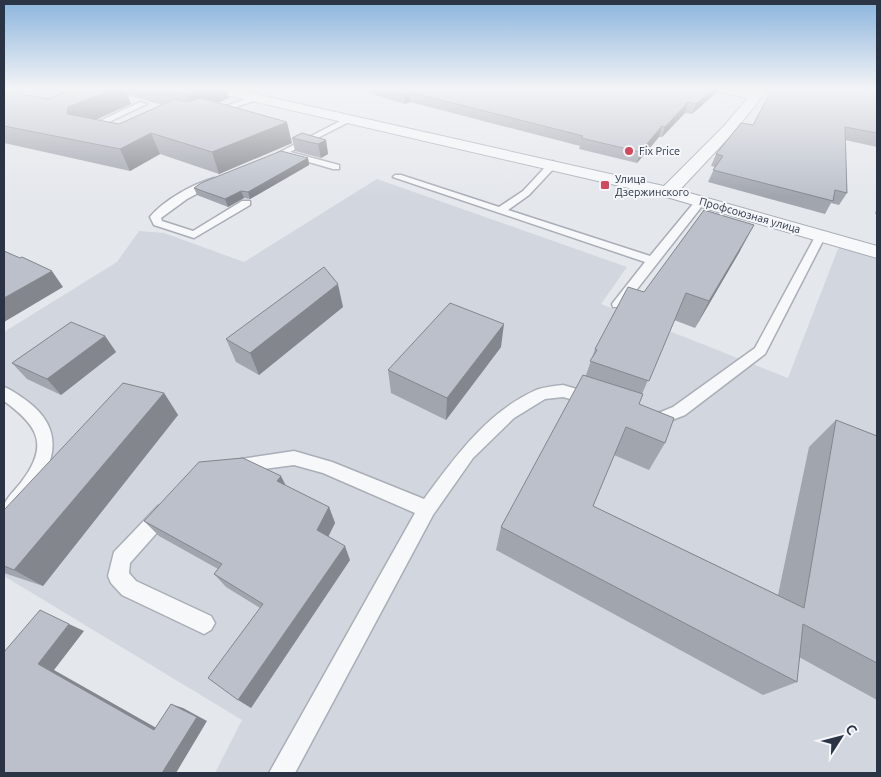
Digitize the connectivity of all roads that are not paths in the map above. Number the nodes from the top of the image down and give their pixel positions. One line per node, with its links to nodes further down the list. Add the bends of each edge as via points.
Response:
1 (97, 124): 5 (lane, via 82,131)
2 (340, 124): 7 (lane, via 277,154)
3 (375, 124): 6 (street, Профсоюзная улица)
4 (733, 124): 10 (street)
5 (101, 134)
6 (553, 164): 10 (street, Профсоюзная улица); 13 (lane, via 526,193)
7 (336, 167)
8 (228, 175): 12 (lane, via 169,204 155,217 158,223 194,235)
9 (398, 177): 13 (lane)
10 (668, 192): 11 (street, Профсоюзная улица)
11 (701, 201): 14 (street, Профсоюзная улица); 16 (lane)
12 (246, 202)
13 (500, 211): 16 (lane)
14 (821, 235): 15 (street, Профсоюзная улица); 20 (lane, via 760,351 679,410 662,418)
15 (877, 252)
16 (653, 261): 17 (lane)
17 (618, 304)
18 (4, 392): 24 (lane, via 39,422 47,442 42,465)
19 (609, 406): 23 (lane, via 563,391 542,394 528,401 490,430 467,453)
20 (633, 415)
21 (213, 468): 23 (lane, via 294,458)
22 (177, 498): 25 (lane, via 120,559 118,576 128,588)
23 (427, 509): 26 (lane)
24 (4, 517)
25 (204, 623)
26 (281, 773)

